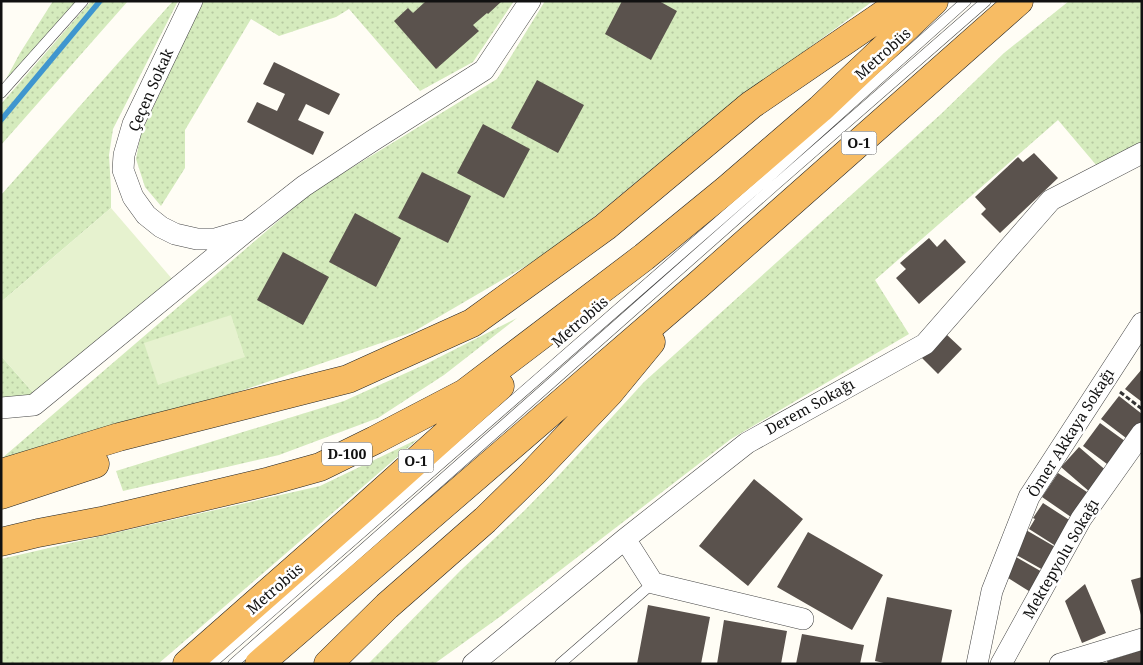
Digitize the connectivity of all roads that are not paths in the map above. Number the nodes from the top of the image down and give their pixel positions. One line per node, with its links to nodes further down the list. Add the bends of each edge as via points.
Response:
1 (84, 1): 10 (lane)
2 (192, 1): 13 (street, Çeçen Sokak, via 133,124 123,170 133,197 146,215 161,227)
3 (530, 1): 12 (street, via 484,70 311,181)
4 (903, 1): 18 (highway, via 751,105 606,227 472,323)
5 (934, 1): 14 (highway, O-1, via 820,109)
6 (966, 1): 30 (lane, Metrobüs)
7 (1019, 1): 9 (highway, O-1)
8 (1027, 1): 9 (highway)
9 (989, 13): 16 (highway, O-1); 31 (lane, Metrobüs, via 773,187)
10 (1, 93)
11 (1142, 154): 24 (street, Derem Sokağı, via 1051,200 925,344 746,443)
12 (249, 229): 13 (street, Çeçen Sokak, via 215,239); 15 (street)
13 (185, 236): 15 (street, via 199,264)
14 (644, 257): 25 (highway, D-100, via 465,393 320,467); 29 (highway, O-1)
15 (194, 274): 19 (street, via 34,405)
16 (698, 285): 23 (highway, O-1); 34 (highway, via 609,393 533,473)
17 (1142, 323): 37 (street, Ömer Akkaya Sokağı, via 1029,497 992,591)
18 (348, 379): 21 (highway, via 120,437); 22 (highway)
19 (1, 408)
20 (1142, 433): 38 (street, Mektepyolu Sokağı, via 1081,519)
21 (1, 473)
22 (1, 495)
23 (403, 539): 32 (highway, O-1); 33 (highway, via 338,617)
24 (625, 539): 26 (street); 35 (street, Derem Sokağı)
25 (1, 542)
26 (652, 583): 27 (street); 36 (lane)
27 (803, 619)
28 (1142, 639): 39 (street)
29 (187, 664)
30 (211, 664)
31 (233, 664)
32 (260, 664)
33 (284, 664)
34 (328, 664)
35 (473, 664)
36 (560, 664)
37 (977, 664)
38 (1001, 664)
39 (1060, 664)

